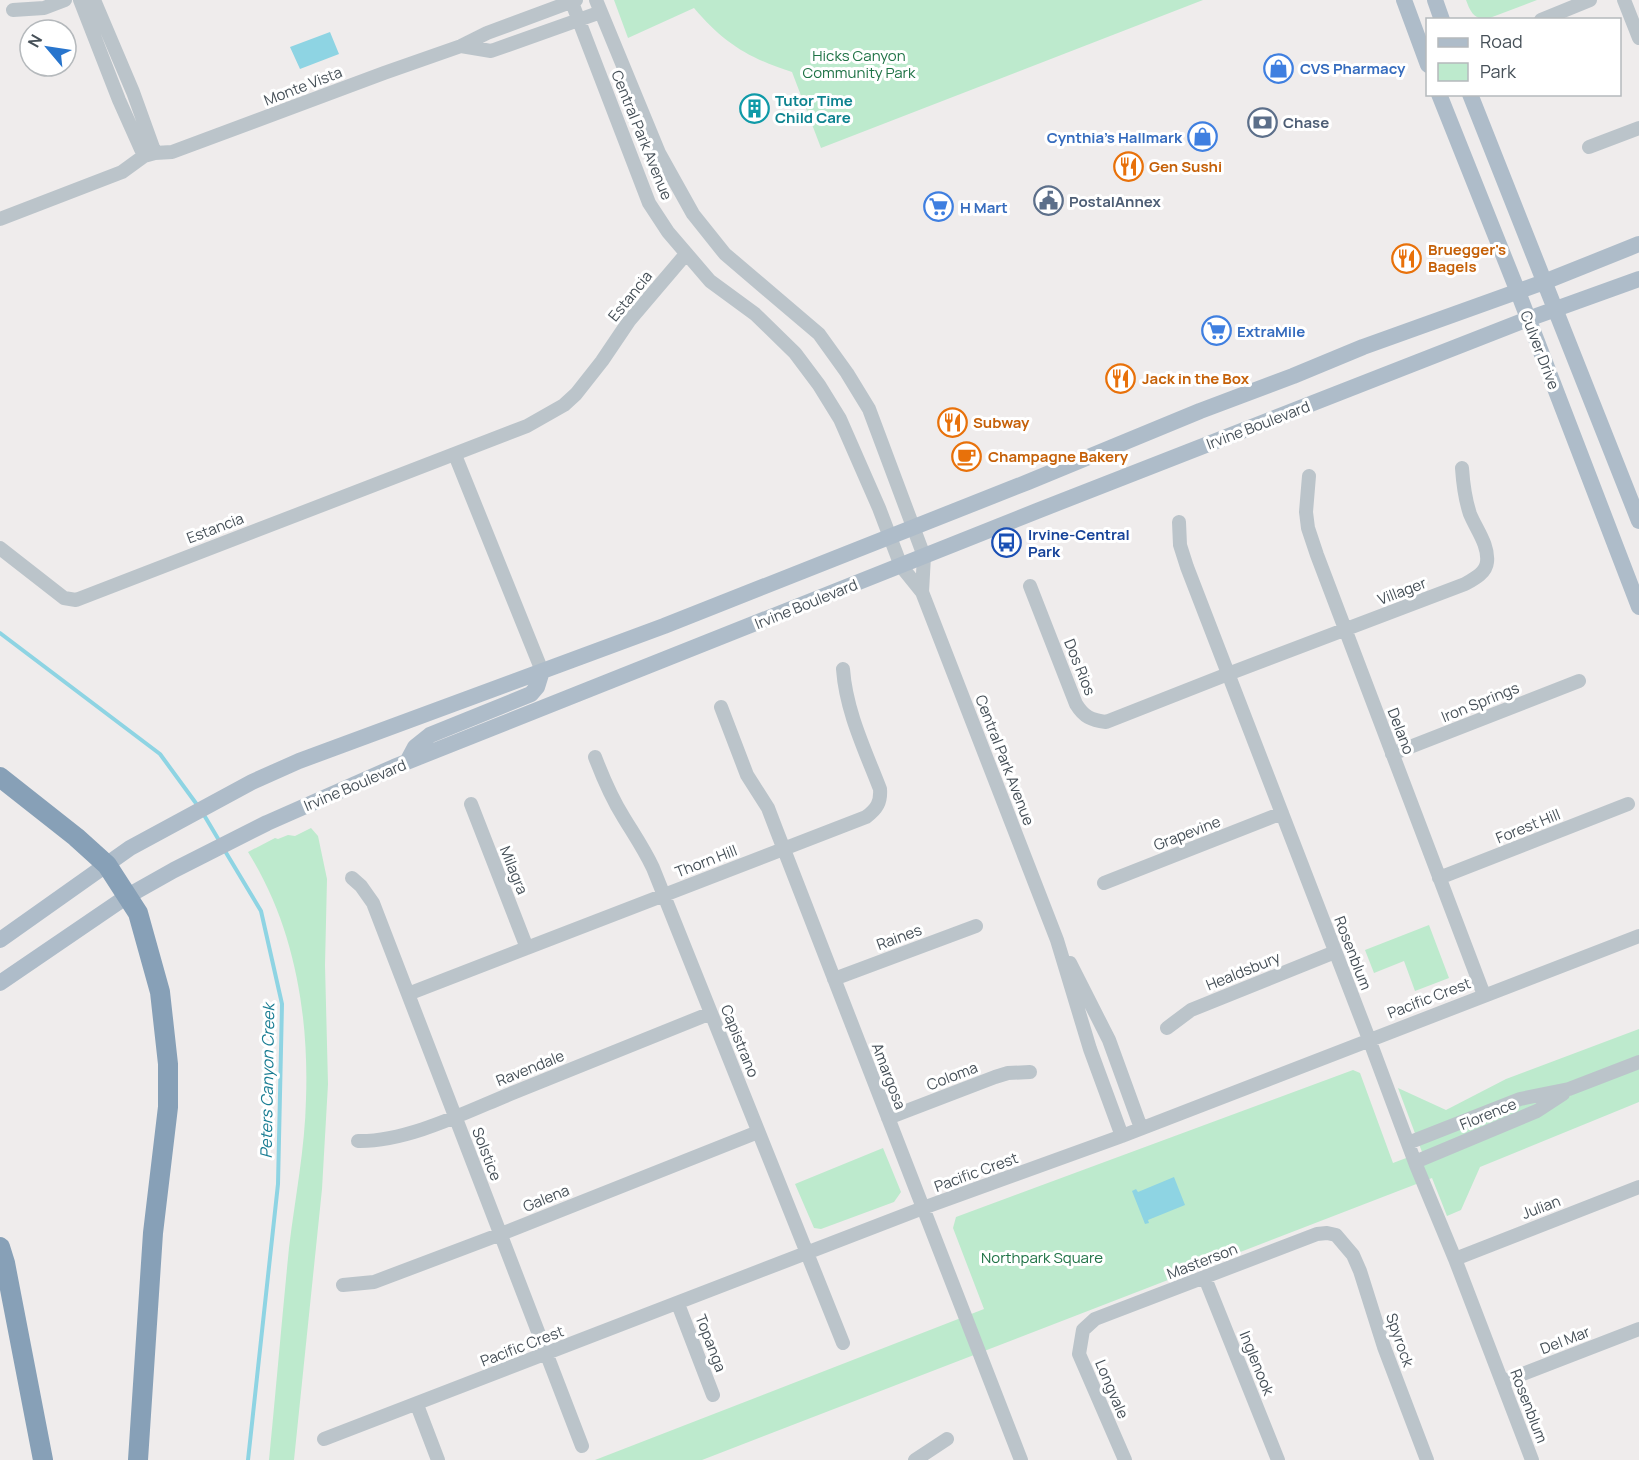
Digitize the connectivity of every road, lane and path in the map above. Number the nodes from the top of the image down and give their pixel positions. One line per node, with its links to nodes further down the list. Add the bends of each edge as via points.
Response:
1 (65, 0): 10 (street, via 44,8)
2 (80, 0): 21 (street, via 119,100)
3 (94, 0): 21 (street, via 133,92)
4 (1404, 0): 16 (main road)
5 (1435, 0): 11 (main road)
6 (1590, 0): 12 (street)
7 (1624, 0): 14 (street)
8 (572, 1): 13 (street, Central Park Avenue); 15 (street, Monte Vista)
9 (599, 6): 13 (street, Monte Vista); 35 (street, Central Park Avenue, via 659,153 693,214 725,254 819,334 869,409)
10 (13, 10)
11 (1441, 18)
12 (1546, 18)
13 (578, 20): 15 (street, Monte Vista, via 491,51); 24 (street, Central Park Avenue, via 649,203)
14 (1639, 38)
15 (461, 46): 21 (street, Monte Vista, via 172,152)
16 (1426, 59)
17 (1440, 96): 27 (main road, Culver Drive)
18 (1471, 96): 26 (main road, Culver Drive)
19 (1639, 128): 20 (street)
20 (1589, 147)
21 (150, 154): 22 (street, Monte Vista, via 122,172)
22 (0, 219)
23 (1639, 244): 26 (main road)
24 (686, 254): 30 (street, Estancia, via 564,405 527,426); 36 (street, Central Park Avenue, via 710,281 754,314 795,353 819,385 840,419)
25 (1639, 279): 28 (main road, Irvine Boulevard)
26 (1544, 282): 27 (main road); 28 (main road, Culver Drive)
27 (1518, 292): 29 (main road, Culver Drive); 35 (main road, via 1200,411)
28 (1555, 309): 29 (main road, Irvine Boulevard); 33 (main road, Culver Drive)
29 (1528, 319): 38 (main road, Irvine Boulevard); 42 (main road, Culver Drive)
30 (455, 454): 37 (street, Estancia, via 76,600 64,598); 45 (street)
31 (1462, 468): 43 (street, Villager, via 1470,513 1486,547 1488,562 1484,571 1465,584)
32 (1309, 476): 43 (street, Delano, via 1308,528)
33 (1639, 521)
34 (1179, 522): 46 (street, Rosenblum, via 1186,567)
35 (914, 526): 36 (main road); 38 (street, Central Park Avenue)
36 (889, 536): 39 (street, Central Park Avenue); 45 (main road)
37 (0, 549)
38 (924, 556): 39 (main road, Irvine Boulevard); 41 (street, Central Park Avenue)
39 (902, 566): 41 (street, Central Park Avenue); 51 (main road, Irvine Boulevard)
40 (1030, 586): 46 (street, Dos Rios, via 1076,704 1093,721 1106,722)
41 (922, 592): 66 (street, Central Park Avenue)
42 (1639, 607)
43 (1345, 630): 46 (street, Villager); 49 (street, Delano)
44 (843, 669): 56 (street, Thorn Hill, via 844,690 880,789 880,800 866,817)
45 (542, 671): 51 (main road, via 531,694 430,735 415,747); 57 (main road, via 299,761 159,831)
46 (1228, 674): 55 (street, Rosenblum)
47 (1579, 681): 49 (street, Iron Springs)
48 (721, 707): 56 (street, Amargosa, via 747,775 768,808)
49 (1392, 754): 59 (street, Delano)
50 (595, 757): 61 (street, Capistrano, via 609,791 641,842)
51 (407, 762): 62 (main road, Irvine Boulevard, via 267,823)
52 (0, 777): 57 (highway)
53 (471, 804): 67 (street, Milagra)
54 (1628, 804): 59 (street, Forest Hill)
55 (1282, 813): 60 (street, Grapevine); 68 (street, Rosenblum)
56 (783, 849): 61 (street, Thorn Hill); 69 (street, Amargosa)
57 (107, 865): 62 (highway); 65 (main road)
58 (352, 878): 71 (street, Solstice, via 373,903)
59 (1439, 878): 72 (street, Delano)
60 (1104, 883)
61 (664, 895): 67 (street, Thorn Hill); 73 (street, Capistrano)
62 (126, 897): 70 (main road, Irvine Boulevard); 108 (highway, via 141,920 160,992 168,1064 168,1107 153,1233)
63 (976, 926): 69 (street, Raines)
64 (1639, 936): 72 (street, Pacific Crest)
65 (0, 940)
66 (1057, 940): 81 (street, Central Park Avenue, via 1109,1041); 83 (street, Central Park Avenue)
67 (527, 948): 71 (street, Thorn Hill)
68 (1335, 952): 74 (street, Healdsbury, via 1191,1010); 75 (street, Rosenblum)
69 (834, 979): 80 (street, Amargosa)
70 (0, 983)
71 (408, 994): 79 (street, Solstice)
72 (1484, 995): 75 (street, Pacific Crest)
73 (711, 1013): 79 (street, Ravendale); 82 (street, Capistrano)
74 (1167, 1028)
75 (1369, 1039): 81 (street, Pacific Crest); 85 (street, Rosenblum)
76 (1639, 1062): 78 (street, Florence)
77 (1030, 1072): 80 (street, Coloma, via 995,1077)
78 (1569, 1089): 85 (street, Florence, via 1520,1099); 86 (street, Florence, via 1537,1111)
79 (455, 1117): 84 (street, Ravendale, via 397,1137); 89 (street, Solstice)
80 (888, 1118): 88 (street, Amargosa)
81 (1141, 1128): 83 (street, Pacific Crest)
82 (758, 1132): 89 (street, Galena); 92 (street, Capistrano)
83 (1122, 1136): 88 (street, Pacific Crest)
84 (358, 1141)
85 (1408, 1143): 86 (street, Rosenblum)
86 (1415, 1162): 93 (street, Rosenblum)
87 (1639, 1187): 93 (street, Julian)
88 (923, 1208): 92 (street, Pacific Crest); 111 (street, Amargosa)
89 (501, 1234): 95 (street, Galena, via 374,1282); 100 (street, Solstice)
90 (1336, 1235): 94 (street, Masterson, via 1317,1234); 114 (street, Spyrock, via 1353,1255 1360,1271)
91 (0, 1247): 107 (highway)
92 (807, 1253): 96 (street, Pacific Crest); 99 (street, Capistrano)
93 (1455, 1258): 101 (street, Rosenblum)
94 (1205, 1278): 98 (street, Masterson, via 1095,1319); 113 (street, Inglenook)
95 (343, 1285)
96 (678, 1304): 100 (street, Pacific Crest); 102 (street, Topanga)
97 (1639, 1329): 101 (street, Del Mar)
98 (1083, 1330): 112 (street, Longvale, via 1079,1354)
99 (843, 1343)
100 (547, 1354): 103 (street, Pacific Crest); 106 (street, Solstice)
101 (1502, 1382): 115 (street, Rosenblum)
102 (713, 1395)
103 (417, 1405): 104 (street, Pacific Crest); 109 (street)
104 (324, 1439)
105 (947, 1439): 110 (street)
106 (582, 1446)
107 (43, 1460)
108 (138, 1460)
109 (438, 1460)
110 (915, 1460)
111 (1021, 1460)
112 (1125, 1460)
113 (1278, 1460)
114 (1427, 1460)
115 (1532, 1460)

